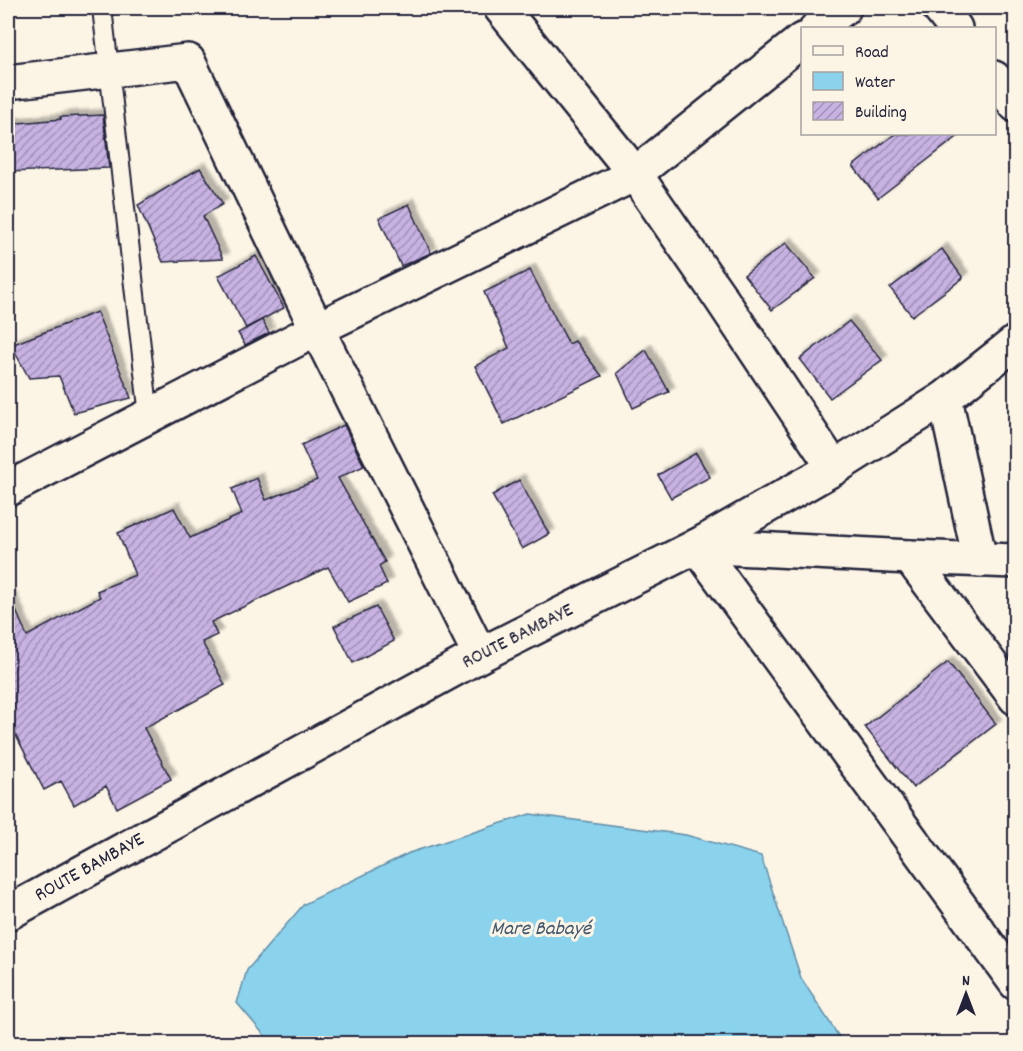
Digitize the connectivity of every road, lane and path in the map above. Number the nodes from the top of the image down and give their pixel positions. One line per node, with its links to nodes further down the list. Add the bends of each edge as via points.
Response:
1 (102, 8): 8 (lane)
2 (501, 8): 12 (street)
3 (844, 8): 5 (street)
4 (939, 8): 6 (street)
5 (818, 27)
6 (954, 27)
7 (801, 41): 12 (street)
8 (109, 70): 10 (street); 13 (street, via 188,61); 16 (lane)
9 (996, 80): 11 (street)
10 (8, 82)
11 (1016, 105)
12 (634, 174): 13 (street); 17 (street)
13 (317, 328): 16 (street); 23 (street)
14 (1016, 342): 15 (street, ROUTE BAMBAYE)
15 (945, 398): 17 (street, ROUTE BAMBAYE); 21 (street)
16 (149, 416): 18 (street)
17 (834, 468): 19 (street, ROUTE BAMBAYE)
18 (8, 489)
19 (697, 546): 20 (street); 23 (street, ROUTE BAMBAYE); 26 (street)
20 (910, 557): 21 (street); 24 (street)
21 (980, 560): 22 (street)
22 (1016, 561)
23 (480, 655): 25 (street, ROUTE BAMBAYE)
24 (1016, 698)
25 (8, 913)
26 (1016, 983)

